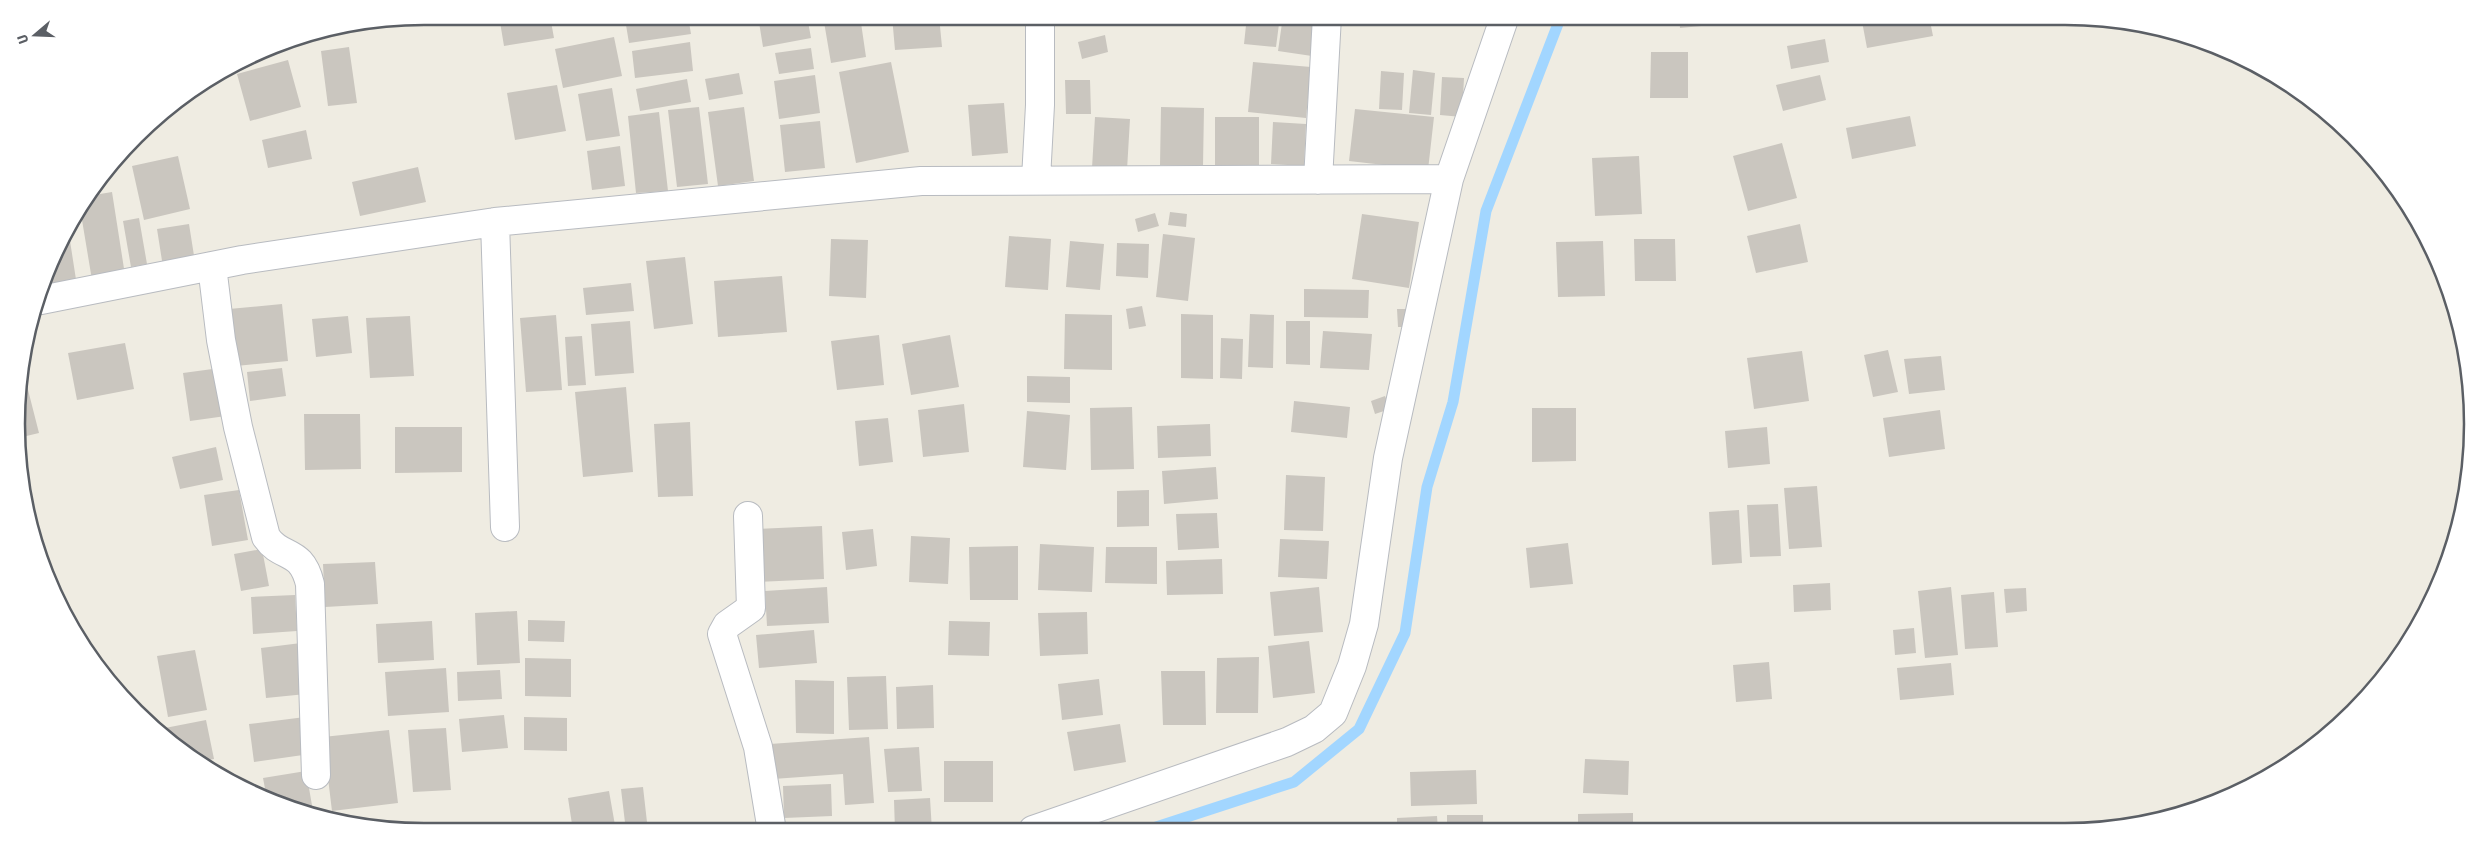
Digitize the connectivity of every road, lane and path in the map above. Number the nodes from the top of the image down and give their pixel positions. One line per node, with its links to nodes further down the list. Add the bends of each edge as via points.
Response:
1 (1040, 25): 4 (street)
2 (1327, 25): 6 (street)
3 (1502, 25): 5 (street)
4 (1036, 179): 6 (street); 7 (street, via 921,181)
5 (1449, 179): 6 (street); 14 (street, via 1388,458 1364,624 1333,713 1314,729 1287,742)
6 (1318, 180)
7 (495, 222): 8 (street); 11 (street)
8 (212, 266): 9 (street); 12 (street, via 221,340 238,427 266,537 300,561 310,584)
9 (45, 299)
10 (748, 516): 13 (street, via 751,608 726,624 722,634 758,747)
11 (505, 528)
12 (316, 775)
13 (771, 823)
14 (1053, 823)

